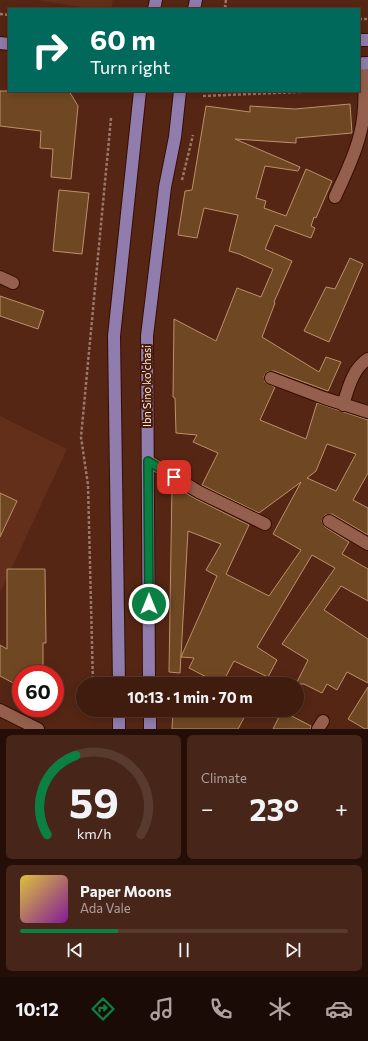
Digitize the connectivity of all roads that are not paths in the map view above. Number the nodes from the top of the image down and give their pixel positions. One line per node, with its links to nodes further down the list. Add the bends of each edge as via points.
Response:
1 (363, 63): 4 (street, via 365,89 360,133)
2 (140, 92): 15 (main road, via 114,336)
3 (180, 92): 11 (main road, Ibn Sino ko'chasi, via 175,137 165,186 147,336)
4 (335, 197)
5 (0, 277): 6 (street)
6 (13, 283)
7 (368, 359): 9 (street, via 363,362 350,382)
8 (271, 378): 9 (street)
9 (343, 405): 10 (street)
10 (368, 412)
11 (148, 461): 13 (street, via 199,492); 16 (main road, Ibn Sino ko'chasi)
12 (329, 521): 14 (street)
13 (265, 524)
14 (368, 544)
15 (119, 677)
16 (150, 677)
17 (0, 710): 20 (street)
18 (119, 717): 21 (main road)
19 (150, 717): 22 (main road)
20 (38, 729)
21 (119, 729)
22 (150, 729)

